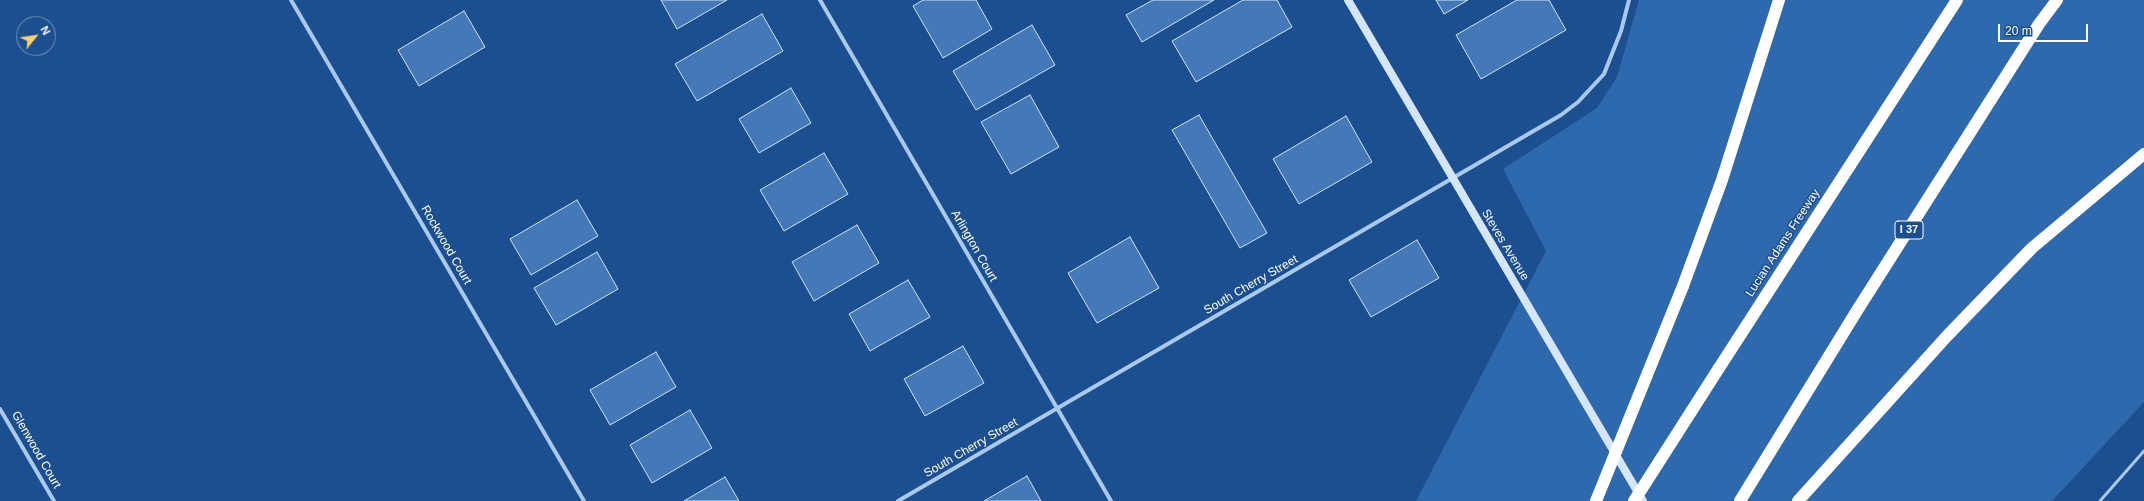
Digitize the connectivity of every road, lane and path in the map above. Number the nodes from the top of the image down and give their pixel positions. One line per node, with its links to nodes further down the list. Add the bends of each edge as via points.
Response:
1 (291, 0): 14 (street, Rockwood Court)
2 (820, 0): 11 (street, Arlington Court)
3 (1348, 0): 9 (street, Steves Avenue)
4 (1629, 0): 9 (street, South Cherry Street, via 1621,30 1604,74 1578,102 1561,115)
5 (1779, 0): 17 (highway, bridge, via 1722,180 1683,286)
6 (1957, 0): 18 (highway, Lucian Adams Freeway, bridge)
7 (2057, 0): 20 (highway, I 37, via 2039,24 1858,309)
8 (2144, 154): 21 (highway, via 2032,248 1947,336)
9 (1452, 179): 11 (street, South Cherry Street); 19 (street, Steves Avenue)
10 (0, 408): 13 (street, Glenwood Court)
11 (1057, 409): 15 (street, South Cherry Street); 16 (street, Arlington Court)
12 (2143, 454): 22 (lane)
13 (54, 501)
14 (584, 501)
15 (898, 501)
16 (1111, 501)
17 (1596, 501)
18 (1634, 501)
19 (1643, 501)
20 (1740, 501)
21 (1798, 501)
22 (2100, 501)

